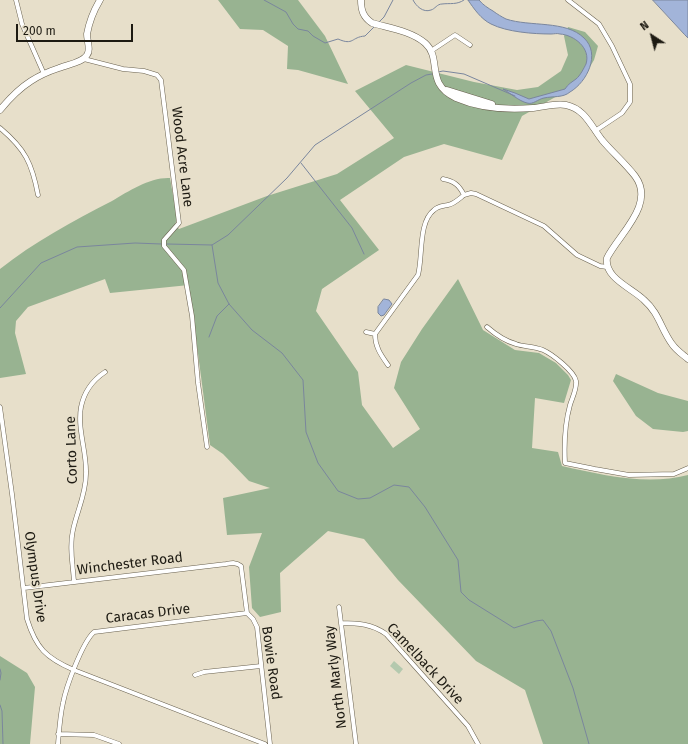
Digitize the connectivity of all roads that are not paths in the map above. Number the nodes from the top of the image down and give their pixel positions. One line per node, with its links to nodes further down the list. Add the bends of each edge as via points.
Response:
1 (16, 0): 8 (street, via 22,24)
2 (100, 0): 7 (street, via 89,27 89,51)
3 (361, 0): 6 (street, via 362,12 368,21 411,34 425,43)
4 (568, 0): 11 (street, via 599,24 630,84 630,102 622,113)
5 (470, 45): 6 (street, via 455,35)
6 (431, 51): 11 (street, via 435,76 442,88 501,107 521,109 565,105 581,112)
7 (84, 59): 8 (street); 23 (street, Wood Acre Lane, via 123,69 144,71 157,75 161,80 179,223 164,240 164,246 184,270)
8 (44, 74): 9 (street, via 22,88)
9 (0, 110)
10 (0, 128): 13 (street, via 26,156)
11 (595, 131): 15 (street, via 634,175 641,188 636,213 609,254)
12 (443, 178): 14 (street, via 456,183)
13 (38, 195)
14 (464, 195): 15 (street, via 476,194 538,222 555,234 577,256); 18 (street, via 453,203 433,210 430,214 424,229 418,274)
15 (607, 267): 19 (street, via 612,275 651,306 671,343)
16 (487, 327): 24 (street, via 515,344 542,350 555,358 576,381 564,443 565,463 629,475 674,474)
17 (366, 332): 18 (street)
18 (375, 334): 20 (street, via 375,343)
19 (688, 359)
20 (388, 365)
21 (105, 372): 26 (street, Corto Lane, via 88,389 81,407 80,422 86,473 83,498 72,536)
22 (0, 407): 27 (street, Olympus Drive)
23 (208, 447)
24 (688, 468)
25 (238, 564): 26 (street, Winchester Road); 29 (street, Bowie Road, via 241,566)
26 (74, 582): 27 (street, Winchester Road)
27 (24, 588): 32 (street, Olympus Drive, via 27,619 32,635 49,657)
28 (338, 606): 30 (street, North Marly Way)
29 (247, 612): 31 (street, Bowie Road, via 257,627); 32 (street, Caracas Drive, via 94,632 89,637)
30 (341, 623): 39 (street, North Marly Way); 40 (street, Camelback Drive, via 363,624 386,634 468,726)
31 (261, 666): 33 (street); 38 (street, Bowie Road)
32 (74, 670): 34 (street, via 63,703); 37 (street, Olympus Drive)
33 (195, 675)
34 (58, 734): 35 (street); 36 (street, via 94,735)
35 (58, 744)
36 (120, 744)
37 (265, 744)
38 (270, 744)
39 (356, 744)
40 (478, 744)

